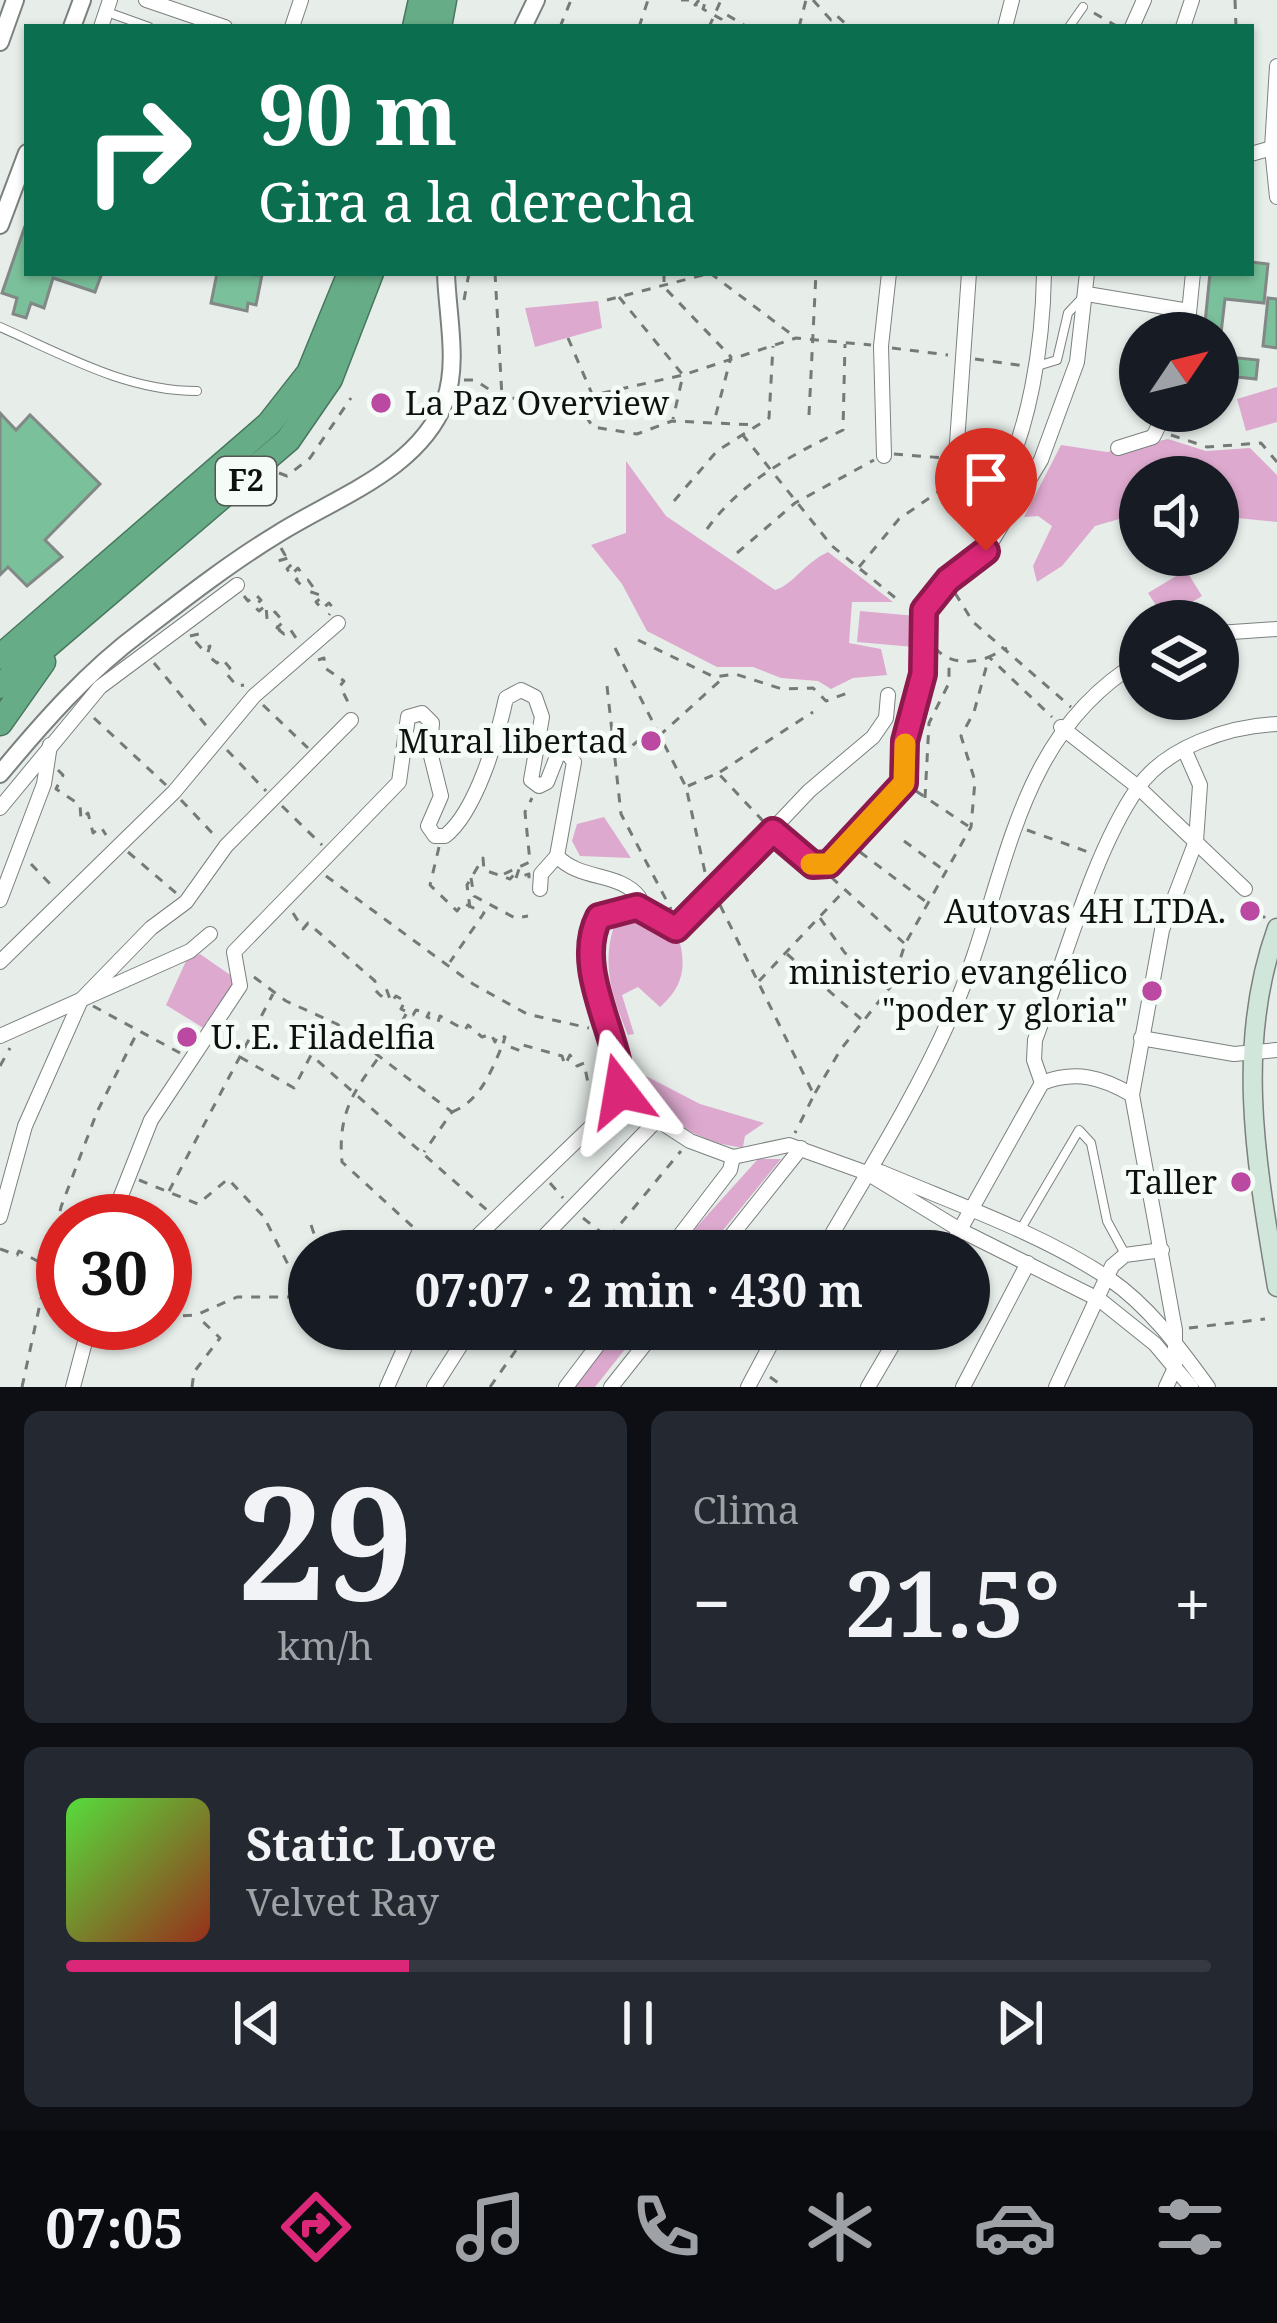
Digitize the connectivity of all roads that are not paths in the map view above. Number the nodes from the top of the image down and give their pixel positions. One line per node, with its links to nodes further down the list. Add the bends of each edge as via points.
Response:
1 (15, 0): 8 (street)
2 (146, 0): 6 (street)
3 (1083, 7): 7 (lane)
4 (106, 13): 5 (lane)
5 (140, 24)
6 (216, 24)
7 (1071, 24)
8 (0, 42)
9 (1277, 66): 10 (street)
10 (1272, 148): 11 (street); 14 (street)
11 (1254, 153)
12 (24, 164): 13 (street)
13 (6, 192): 15 (street)
14 (1277, 197)
15 (0, 225)
16 (349, 276): 39 (highway, F2, via 309,373 269,424)
17 (370, 276): 38 (highway, F2, via 344,350 288,440)
18 (446, 276): 50 (street, via 450,379 436,418 405,456 273,536 140,632)
19 (889, 276): 31 (street)
20 (969, 276): 32 (street)
21 (1044, 276): 27 (street)
22 (1087, 276): 24 (street)
23 (1193, 276): 25 (street)
24 (1087, 294): 25 (street); 27 (lane, via 1068,314 1057,360); 53 (street, via 1077,362 1041,460 986,551 924,610 923,674 905,741 904,783 824,867)
25 (1189, 311)
26 (0, 327): 28 (lane, via 121,380)
27 (1032, 368): 33 (street, via 1019,433)
28 (197, 391)
29 (1157, 432): 30 (street)
30 (1118, 448)
31 (884, 456)
32 (956, 457)
33 (994, 494)
34 (237, 584): 48 (street, via 144,653)
35 (338, 623): 62 (street, via 254,697 175,792)
36 (1277, 629): 37 (street)
37 (1239, 632)
38 (58, 640): 41 (highway, F2); 43 (highway, F2); 45 (highway, F2)
39 (0, 654)
40 (1119, 678): 47 (street)
41 (0, 690)
42 (888, 695): 53 (street, via 882,727)
43 (0, 708)
44 (351, 720): 63 (street, via 226,846 186,902)
45 (0, 723)
46 (1277, 724): 49 (street, via 1234,728)
47 (1061, 727): 51 (street); 74 (street, via 1016,826 953,1012)
48 (50, 744): 52 (street); 58 (street, via 44,784)
49 (1185, 752): 51 (street); 54 (street, via 1200,784)
50 (0, 773)
51 (1138, 787): 54 (street); 68 (street, via 1035,1040)
52 (0, 808)
53 (773, 831): 59 (street, via 676,929)
54 (1196, 841): 57 (street); 65 (street, via 1162,930)
55 (557, 856): 56 (street); 59 (street, via 574,870 633,889); 75 (street, via 575,771 571,755 555,757 547,782 539,786 530,776 540,706 529,692 515,690 504,704 498,745 458,823 439,838 428,826 441,796 430,752 433,723 412,713 399,782 234,952 241,986 188,1058)
56 (541, 882)
57 (1248, 896)
58 (0, 900)
59 (637, 907): 70 (street, via 606,913 593,933 604,1031 620,1065)
60 (1271, 924): 67 (main road)
61 (210, 934): 63 (street, via 190,951)
62 (0, 962)
63 (81, 1000): 64 (street); 77 (street, via 26,1126)
64 (0, 1036)
65 (1141, 1038): 67 (street); 69 (street)
66 (1277, 1050): 67 (street)
67 (1252, 1053): 90 (main road, via 1254,1147)
68 (1042, 1083): 69 (street, via 1090,1076); 76 (street)
69 (1132, 1095): 86 (street)
70 (622, 1097): 71 (street); 78 (street)
71 (656, 1121): 73 (street); 79 (street)
72 (795, 1146): 73 (street); 74 (street); 81 (street)
73 (733, 1157): 80 (street)
74 (867, 1173): 76 (street); 82 (street); 83 (street)
75 (120, 1194)
76 (973, 1211): 83 (street); 84 (street)
77 (0, 1217)
78 (481, 1230)
79 (550, 1230)
80 (684, 1230)
81 (738, 1230)
82 (834, 1230)
83 (960, 1230)
84 (1026, 1236): 87 (lane, via 1078,1130 1091,1143 1107,1221); 88 (street); 89 (street)
85 (990, 1245): 88 (street)
86 (1162, 1250): 87 (street); 92 (street)
87 (1126, 1256): 89 (street)
88 (1025, 1262): 91 (street); 108 (street)
89 (1107, 1278): 91 (street); 92 (street)
90 (1277, 1287)
91 (1100, 1300): 100 (street); 109 (street)
92 (1174, 1334): 100 (street); 112 (street)
93 (84, 1350): 101 (street)
94 (404, 1350): 102 (street)
95 (458, 1350): 103 (street)
96 (594, 1350): 104 (street)
97 (640, 1350): 105 (street)
98 (768, 1350): 106 (street)
99 (890, 1350): 107 (street)
100 (1175, 1368): 110 (street); 111 (street)
101 (74, 1387)
102 (387, 1387)
103 (434, 1387)
104 (566, 1387)
105 (611, 1387)
106 (748, 1387)
107 (868, 1387)
108 (963, 1387)
109 (1056, 1387)
110 (1166, 1387)
111 (1191, 1387)
112 (1208, 1387)

